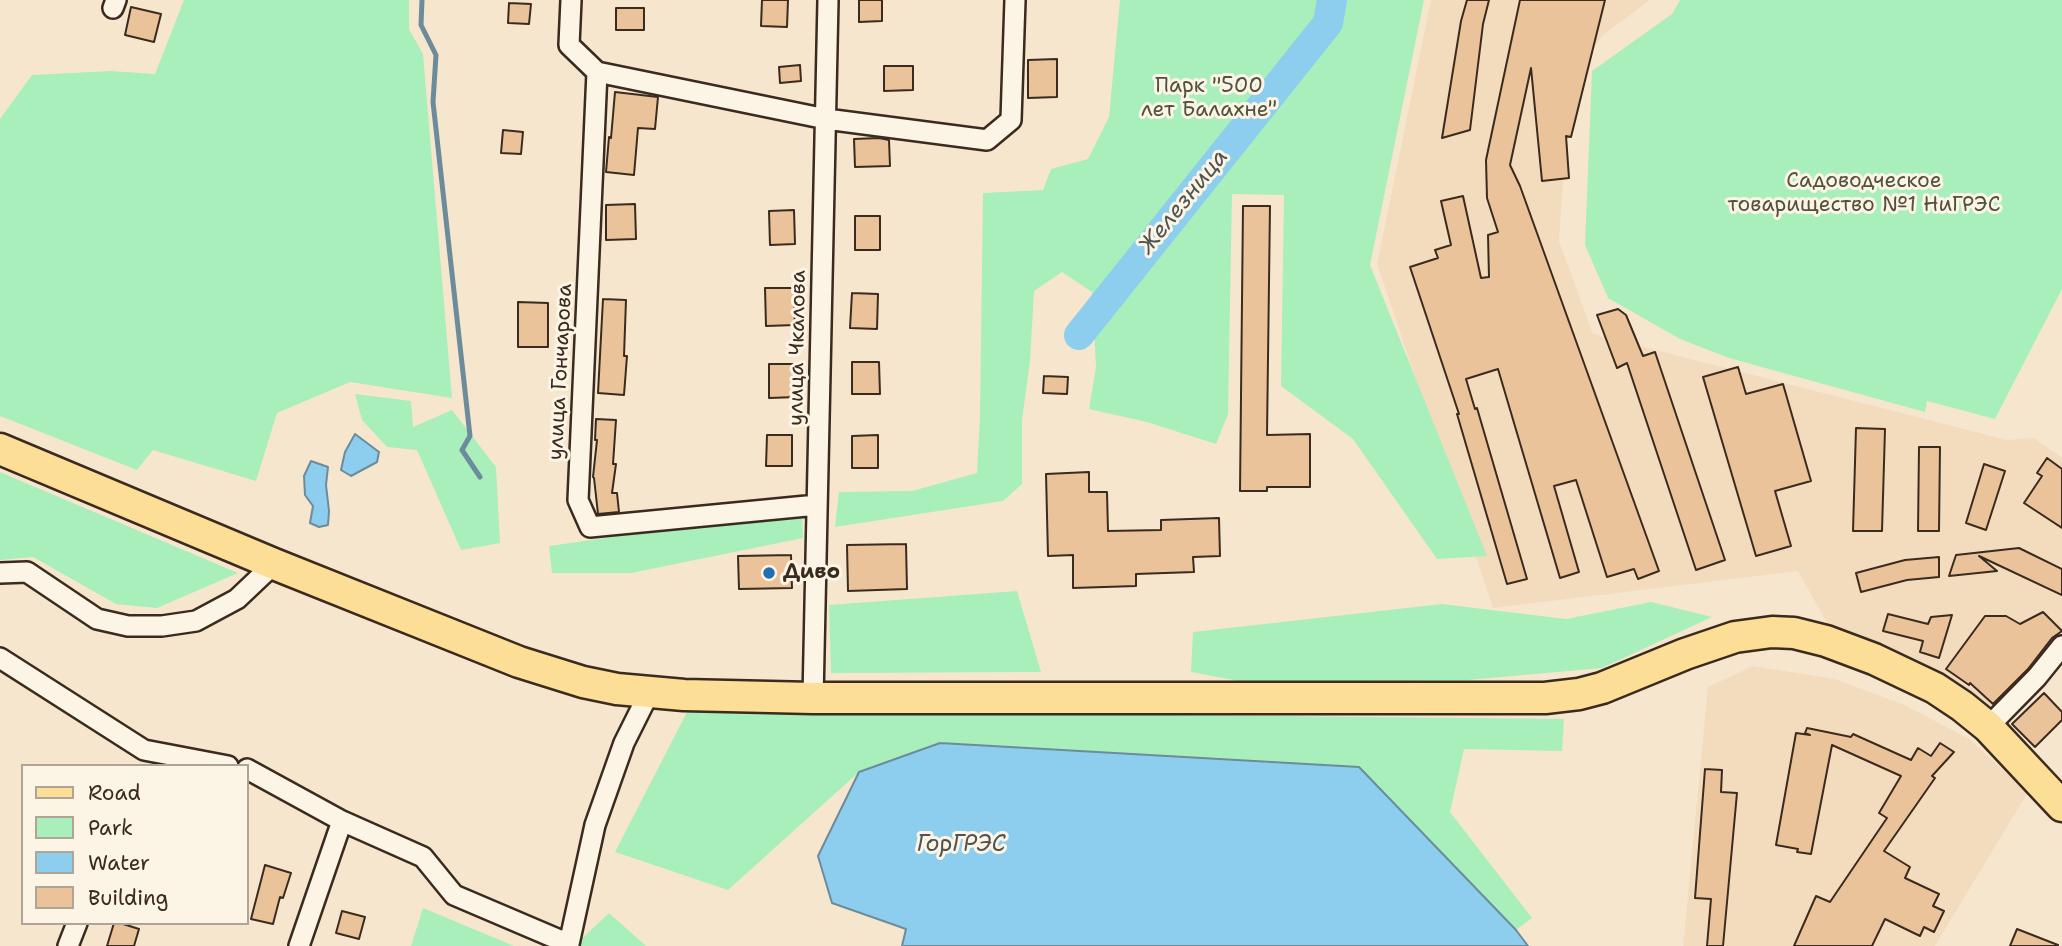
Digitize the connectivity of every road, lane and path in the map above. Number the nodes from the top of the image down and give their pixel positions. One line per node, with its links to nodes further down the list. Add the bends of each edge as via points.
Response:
1 (571, 0): 4 (street, via 569,45)
2 (828, 0): 5 (street, улица Чкалова)
3 (1015, 0): 5 (street, via 1011,120 987,140)
4 (597, 72): 5 (street); 7 (street, улица Гончарова, via 578,500 590,527)
5 (826, 120): 7 (street, улица Чкалова)
6 (0, 449): 8 (main road)
7 (817, 505): 13 (street, улица Чкалова)
8 (274, 564): 9 (street, via 237,599 196,621 162,626 128,626 97,619 27,572); 12 (main road, via 519,662 583,682)
9 (0, 573)
10 (2062, 646): 14 (street)
11 (0, 658): 15 (street)
12 (649, 693): 13 (main road); 21 (street, via 624,743 595,825)
13 (813, 698): 14 (main road, via 1545,698 1602,688 1735,637 1772,632 1826,640 1874,659 1935,688)
14 (1988, 727): 18 (main road)
15 (141, 758): 16 (street)
16 (207, 764)
17 (248, 769): 19 (street)
18 (2062, 806)
19 (342, 821): 21 (street, via 423,857 454,895); 23 (street)
20 (75, 925): 22 (street)
21 (569, 945)
22 (68, 946)
23 (299, 946)

